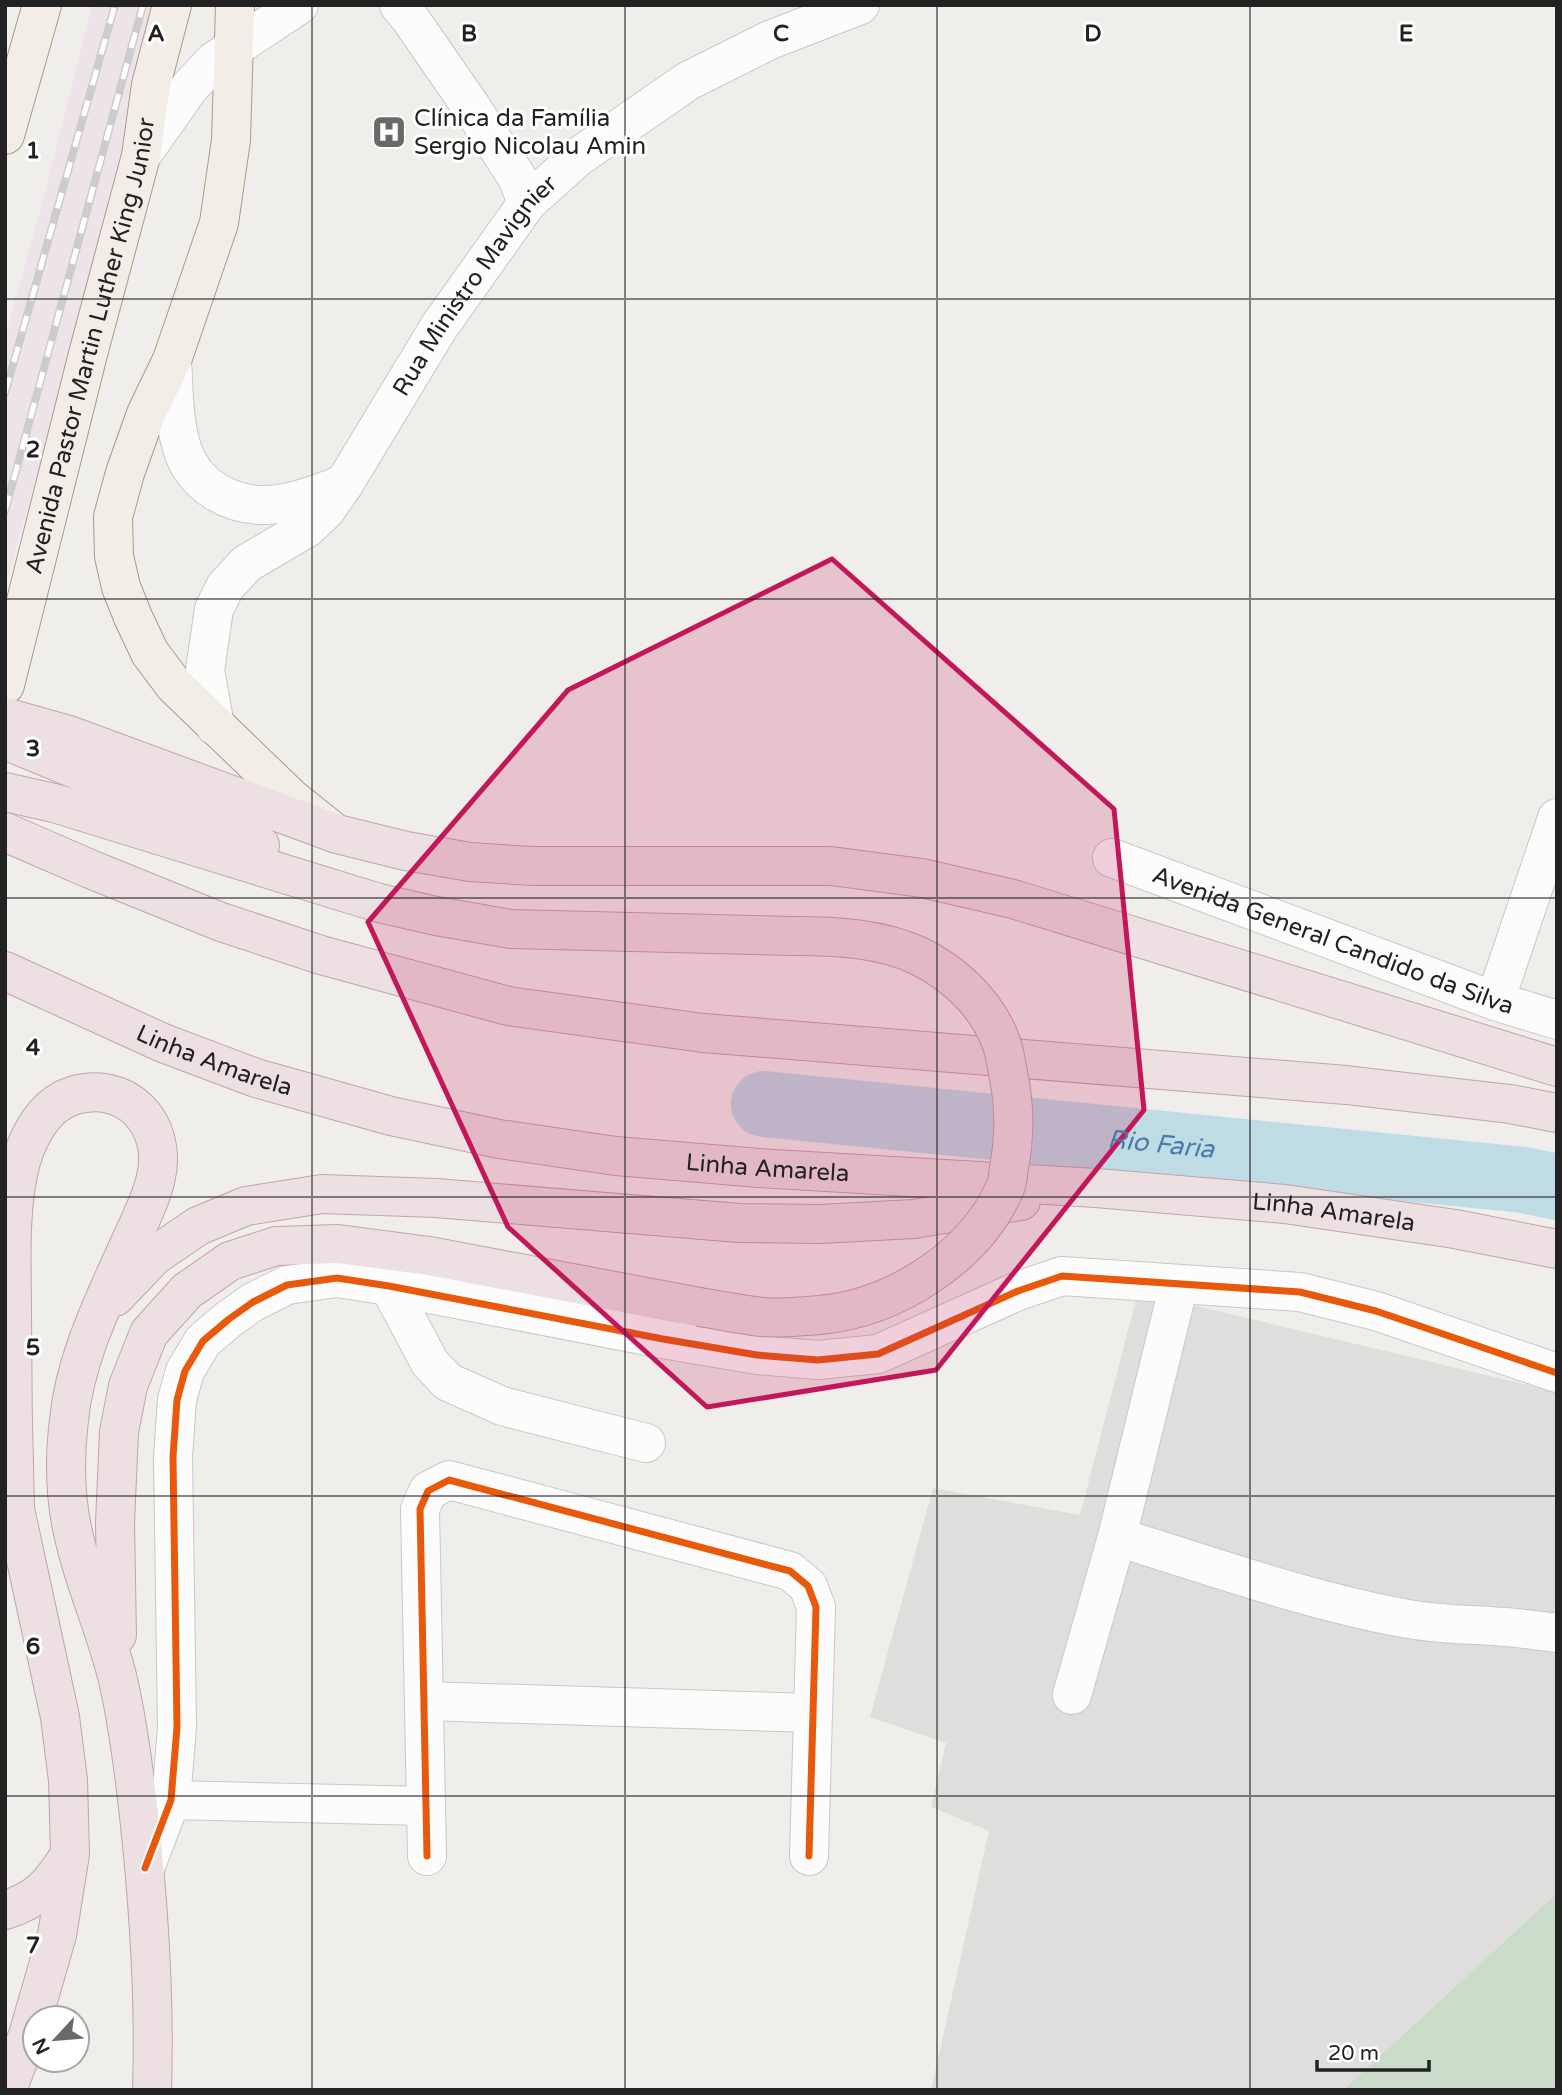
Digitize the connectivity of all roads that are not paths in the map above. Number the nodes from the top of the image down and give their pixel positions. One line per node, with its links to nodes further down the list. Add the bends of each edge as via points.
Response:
1 (42, 5): 8 (main road)
2 (172, 5): 9 (main road, Avenida Pastor Martin Luther King Junior, via 151,85)
3 (235, 5): 7 (main road)
4 (299, 5): 7 (street)
5 (398, 5): 10 (street, via 472,108)
6 (860, 5): 10 (street, Rua Ministro Mavignier, via 770,40 688,81 578,157)
7 (235, 48): 9 (street, via 214,61 189,88); 11 (main road, via 232,140 219,223)
8 (5, 135)
9 (141, 156): 13 (main road, Avenida Pastor Martin Luther King Junior)
10 (527, 203): 12 (street, Rua Ministro Mavignier, via 439,327)
11 (172, 360): 12 (street, via 176,424 183,453 197,476 216,494 267,505); 15 (main road, via 125,474 113,516 114,556 121,587 150,653)
12 (344, 484): 15 (street, Rua Ministro Mavignier, via 307,528 246,564 225,587 214,609 205,670)
13 (5, 685)
14 (5, 717): 20 (highway, via 69,735)
15 (215, 726): 20 (main road)
16 (5, 740): 22 (highway, via 210,822)
17 (5, 792): 22 (highway)
18 (1557, 818): 24 (street)
19 (5, 832): 27 (highway, via 221,922 321,955 508,1006 703,1032 1346,1085)
20 (337, 834): 26 (highway, via 482,863 831,866 922,878 1013,899)
21 (1112, 858): 24 (street, Avenida General Candido da Silva)
22 (331, 887): 39 (highway, bridge, via 379,903 512,929 851,938 919,956 981,1003 1001,1042 1012,1088 1015,1139 1006,1187 985,1222 956,1255 912,1286 874,1303 823,1314 764,1318 429,1256 338,1244 276,1246 230,1261 187,1291 149,1333 128,1386 120,1432 115,1522)
23 (5, 971): 28 (highway, Linha Amarela, via 256,1078 499,1139 616,1156)
24 (1495, 1001): 25 (street, Avenida General Candido da Silva)
25 (1557, 1020)
26 (1557, 1068)
27 (1557, 1113)
28 (1096, 1188): 29 (highway, Linha Amarela, via 1285,1203); 32 (highway, via 914,1219 820,1224 739,1223 436,1198 322,1194 246,1206 198,1226 154,1256)
29 (1557, 1249)
30 (1179, 1284): 31 (street, via 1062,1276 878,1354 818,1360 663,1339); 33 (street, via 1300,1293 1376,1311); 37 (street)
31 (389, 1286): 34 (street, via 430,1363 447,1382 502,1406); 43 (street, via 337,1278 287,1285 229,1319 203,1341 185,1371 177,1400 173,1457 177,1715)
32 (96, 1316): 36 (highway, via 157,1177 158,1146 147,1120 131,1102 111,1093 92,1092 68,1097 47,1111 31,1135 18,1171 12,1253); 39 (highway, via 77,1373 66,1476 74,1540)
33 (1557, 1373)
34 (646, 1443)
35 (5, 1463): 36 (highway)
36 (15, 1510): 45 (highway, via 60,1717)
37 (1117, 1536): 38 (street, via 1366,1611); 40 (street)
38 (1557, 1633)
39 (118, 1679): 48 (highway)
40 (1072, 1695)
41 (424, 1701): 42 (street); 42 (street, via 420,1509 428,1491 449,1480 790,1571 808,1586 816,1606); 44 (street)
42 (813, 1713): 47 (street)
43 (171, 1800): 44 (street); 48 (street)
44 (426, 1806): 46 (street)
45 (70, 1854): 49 (highway, via 53,1881 32,1898); 50 (highway, via 57,1935)
46 (427, 1856)
47 (809, 1856)
48 (145, 1868): 53 (highway, via 154,2033)
49 (5, 1910)
50 (37, 2004)
51 (21, 2053): 52 (highway)
52 (7, 2090)
53 (152, 2090)

